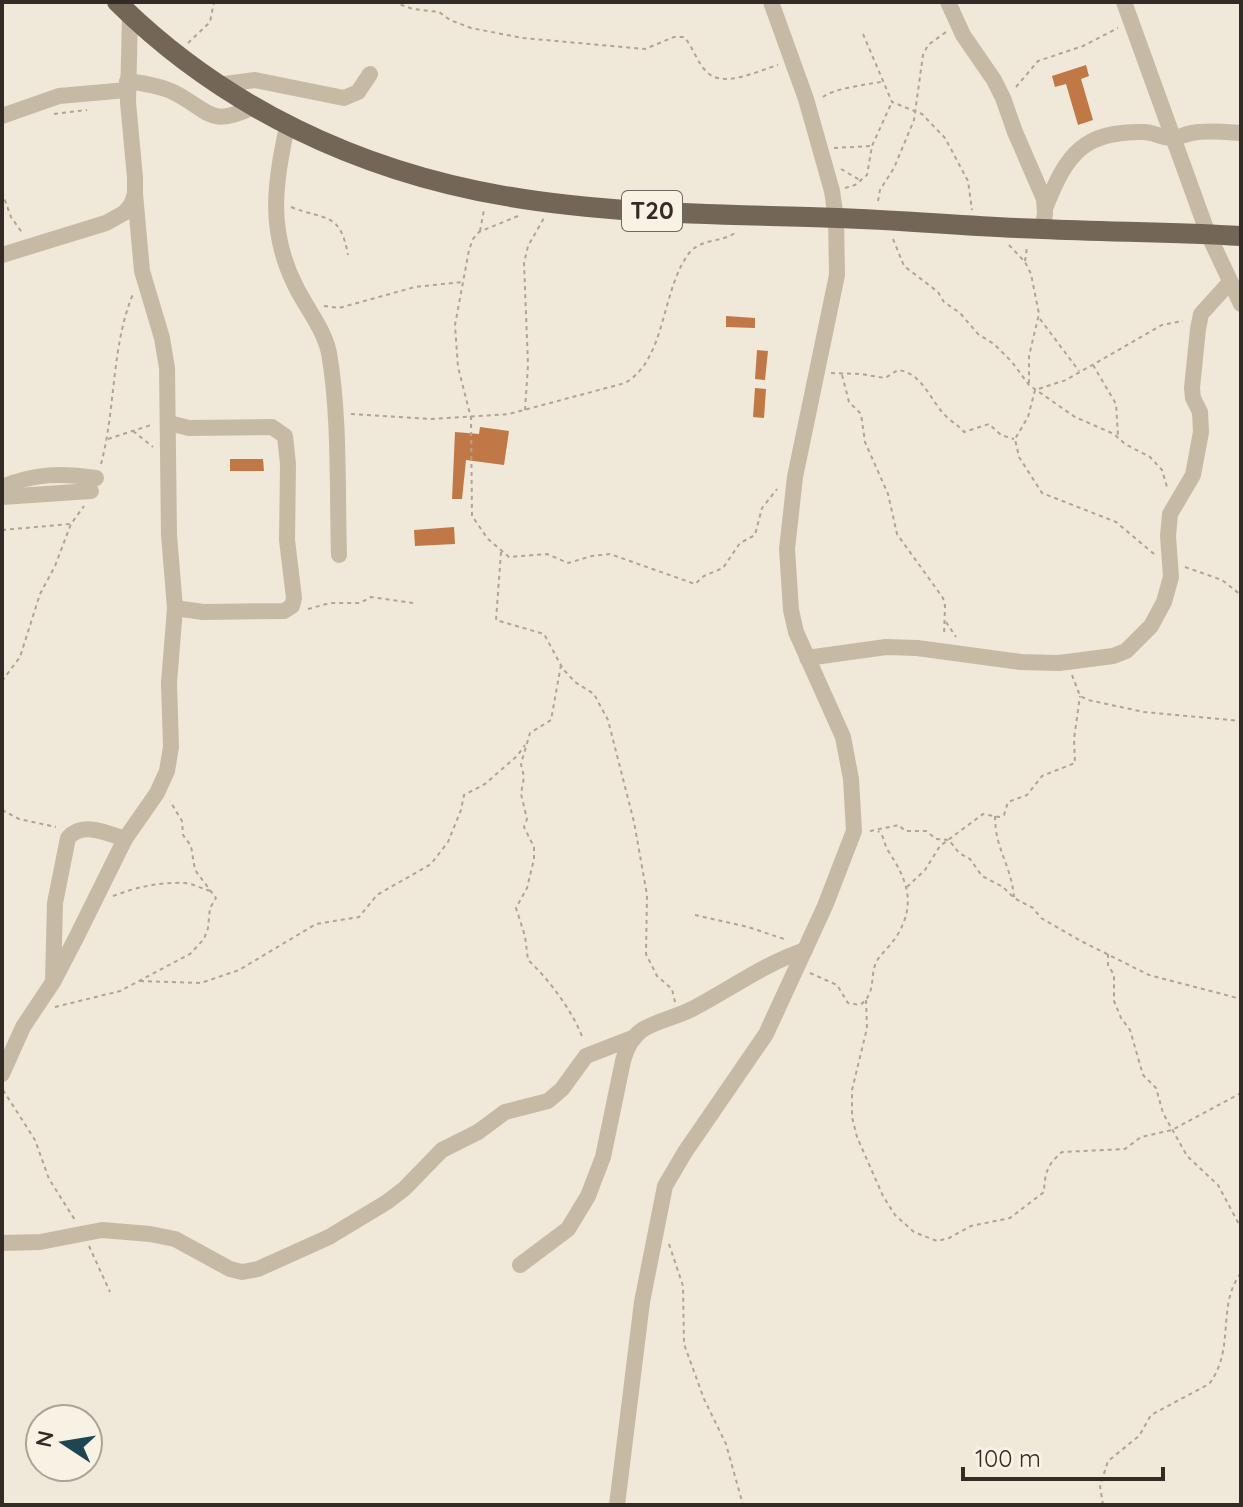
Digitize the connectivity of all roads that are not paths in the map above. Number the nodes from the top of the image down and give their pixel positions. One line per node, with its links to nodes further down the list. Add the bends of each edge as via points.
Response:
1 (771, 2): 15 (street, via 806,99)
2 (948, 2): 14 (street, via 1003,98)
3 (123, 8): 6 (street); 7 (main road, T20)
4 (1126, 9): 12 (street)
5 (370, 74): 7 (street, via 358,92 344,98 255,80)
6 (127, 85): 8 (street, via 173,91 218,117); 9 (street, via 72,93); 13 (street)
7 (218, 85): 8 (main road, T20)
8 (253, 107): 10 (main road, T20)
9 (2, 116)
10 (287, 127): 15 (main road, T20, via 386,167 487,193 750,216); 25 (street, via 275,220 289,273 328,352)
11 (1241, 133): 12 (street, via 1195,132)
12 (1172, 138): 14 (street, via 1128,132 1093,139 1071,156); 17 (street)
13 (135, 194): 19 (street, via 124,213 106,223); 22 (street, via 142,271 167,368)
14 (1046, 206): 16 (street)
15 (836, 218): 16 (main road, T20); 27 (street, via 837,275 795,477 787,549 796,632)
16 (1042, 229): 17 (main road, T20)
17 (1208, 234): 18 (main road, T20); 20 (street)
18 (1241, 236)
19 (2, 255)
20 (1230, 282): 21 (street); 27 (street, via 1200,319 1192,388 1201,432 1193,475 1171,508 1172,564 1164,602 1151,626 1126,651 1071,661 1021,662 886,647)
21 (1241, 304)
22 (169, 423): 26 (street); 26 (street, via 189,428 272,427 285,436 294,598 284,611)
23 (2, 487): 24 (street, via 55,473 94,484)
24 (2, 497)
25 (339, 555)
26 (175, 608): 28 (street, via 167,771)
27 (807, 658): 29 (street, via 843,737 854,831)
28 (125, 839): 30 (street); 30 (street, via 96,830 72,833 64,848 55,903)
29 (806, 946): 31 (street); 35 (street, via 766,1034 665,1186 642,1302)
30 (53, 982): 32 (street, via 23,1027)
31 (635, 1037): 33 (street, via 579,1062 555,1097 505,1112 442,1150 387,1202 329,1237 258,1269 230,1269 163,1236 102,1230); 34 (street, via 626,1050 603,1157 588,1196 568,1229)
32 (2, 1074)
33 (2, 1243)
34 (520, 1265)
35 (617, 1505)

